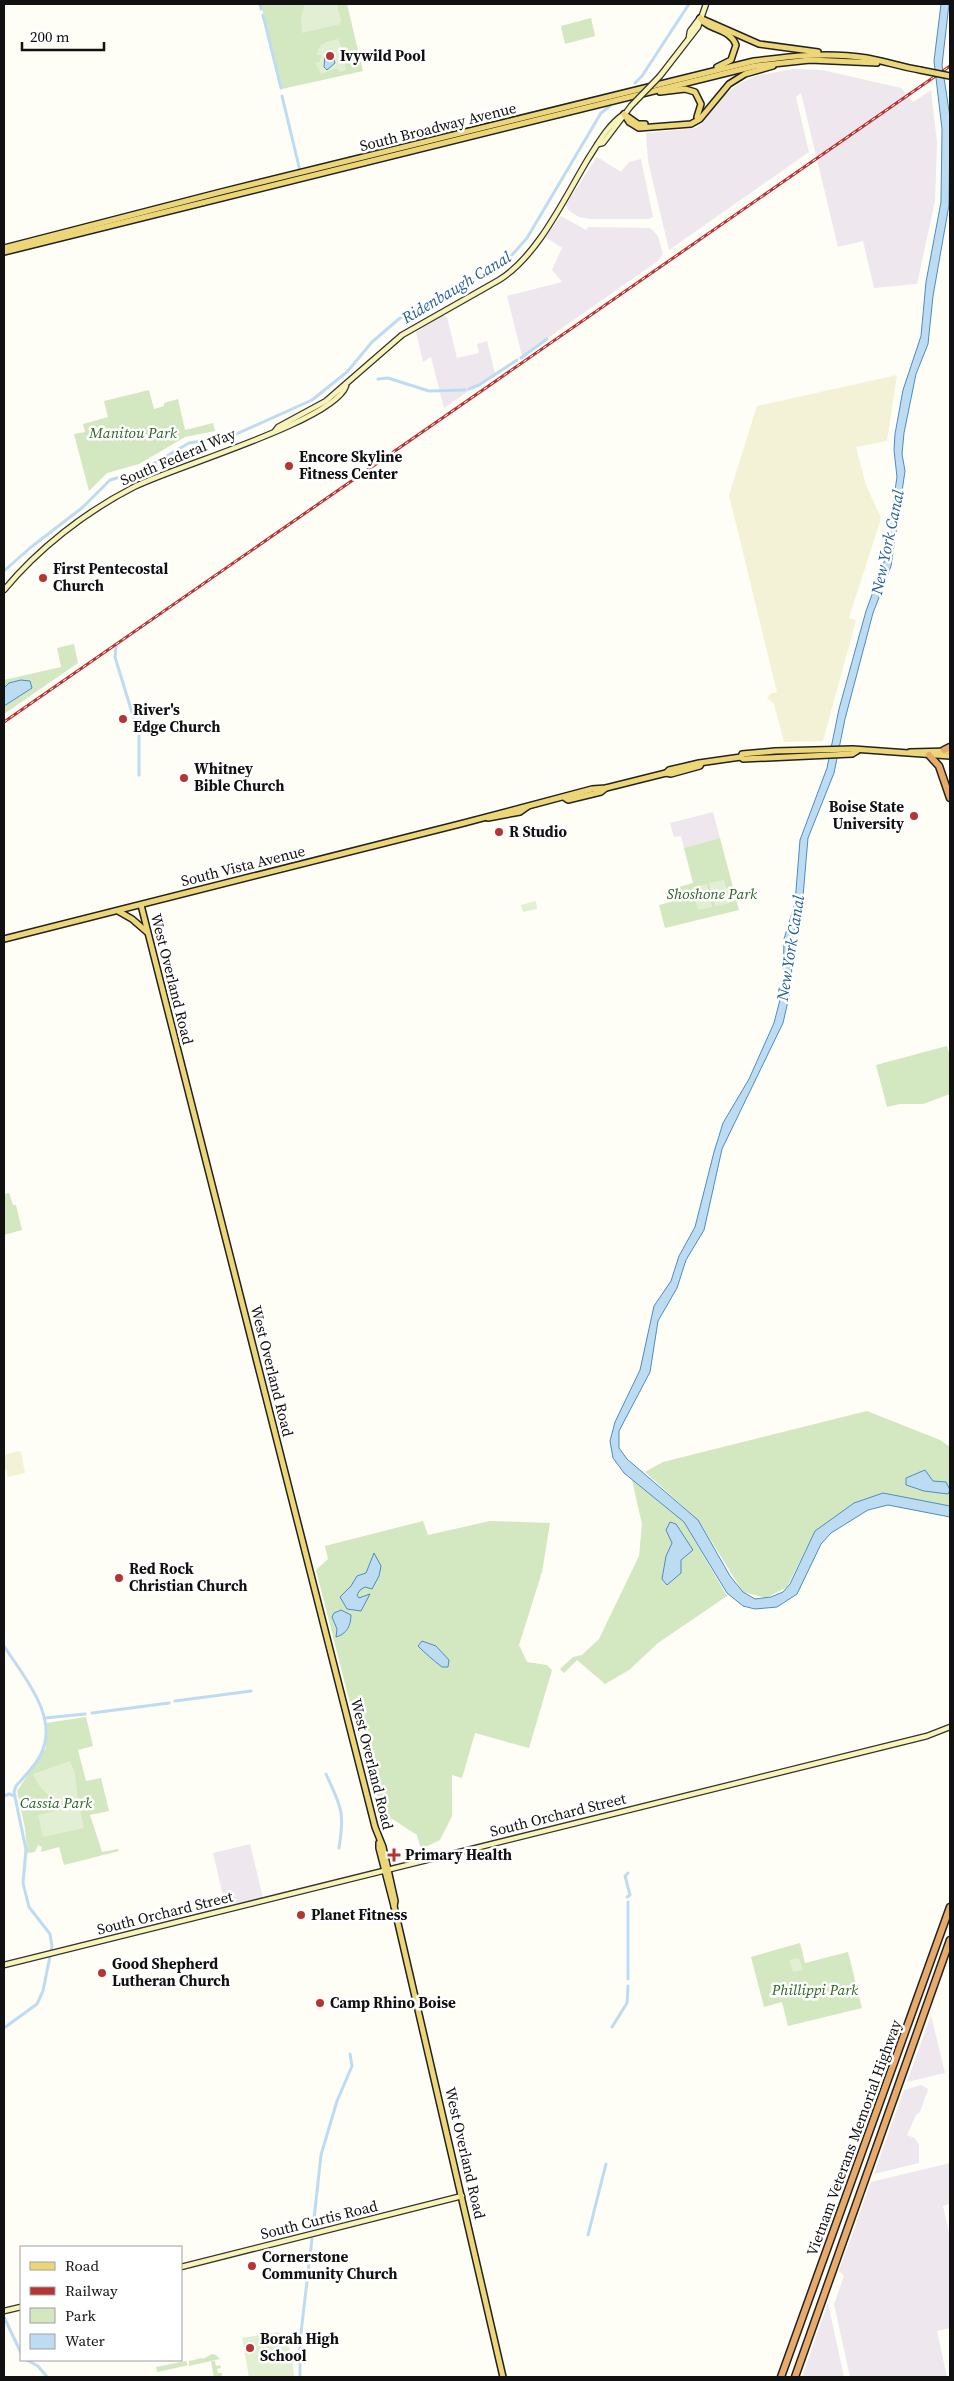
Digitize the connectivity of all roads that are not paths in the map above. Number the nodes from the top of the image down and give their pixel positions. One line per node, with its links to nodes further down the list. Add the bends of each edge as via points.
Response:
1 (706, 4): 2 (main road, South Federal Way)
2 (700, 18): 3 (main road, via 759,44); 6 (main road, via 730,36 736,50 732,60 726,64); 9 (main road, South Federal Way, bridge, via 660,76)
3 (834, 55): 5 (main road, South Broadway Avenue); 6 (main road, South Broadway Avenue, via 754,61)
4 (790, 61): 5 (main road, South Broadway Avenue); 8 (main road, South Broadway Avenue, via 755,66); 9 (main road, via 745,74 729,84 691,124 636,127)
5 (880, 62): 7 (main road, South Broadway Avenue, bridge)
6 (696, 75): 10 (main road, South Broadway Avenue)
7 (950, 76)
8 (630, 96): 9 (main road, via 688,89 698,95 701,109 694,119 677,123 640,124); 11 (main road, South Broadway Avenue)
9 (624, 114): 12 (main road, South Federal Way, via 615,120 598,144 541,235 500,280 402,335 346,386 275,431 127,491 47,545)
10 (4, 248)
11 (4, 252)
12 (4, 590)
13 (948, 749): 14 (main road, South Vista Avenue)
14 (902, 753): 15 (main road, South Vista Avenue); 18 (main road, South Vista Avenue, via 828,752 741,757 701,764)
15 (928, 755): 16 (main road, South Vista Avenue); 17 (highway, via 939,766)
16 (950, 756)
17 (950, 798)
18 (141, 905): 19 (main road, South Vista Avenue); 20 (main road, West Overland Road)
19 (117, 911): 20 (main road); 21 (main road, South Vista Avenue)
20 (148, 933): 25 (main road, West Overland Road)
21 (4, 939)
22 (950, 1727): 23 (main road, South Orchard Street)
23 (943, 1732): 24 (main road, South Orchard Street); 25 (main road, South Orchard Street)
24 (950, 1733)
25 (386, 1872): 28 (main road, South Orchard Street); 29 (main road, West Overland Road)
26 (950, 1907): 34 (highway, Vietnam Veterans Memorial Highway)
27 (950, 1942): 35 (highway, Vietnam Veterans Memorial Highway)
28 (4, 1965)
29 (462, 2196): 30 (main road, South Curtis Road); 33 (main road, West Overland Road)
30 (182, 2268)
31 (20, 2307): 32 (main road)
32 (4, 2311)
33 (503, 2377)
34 (781, 2377)
35 (795, 2377)

